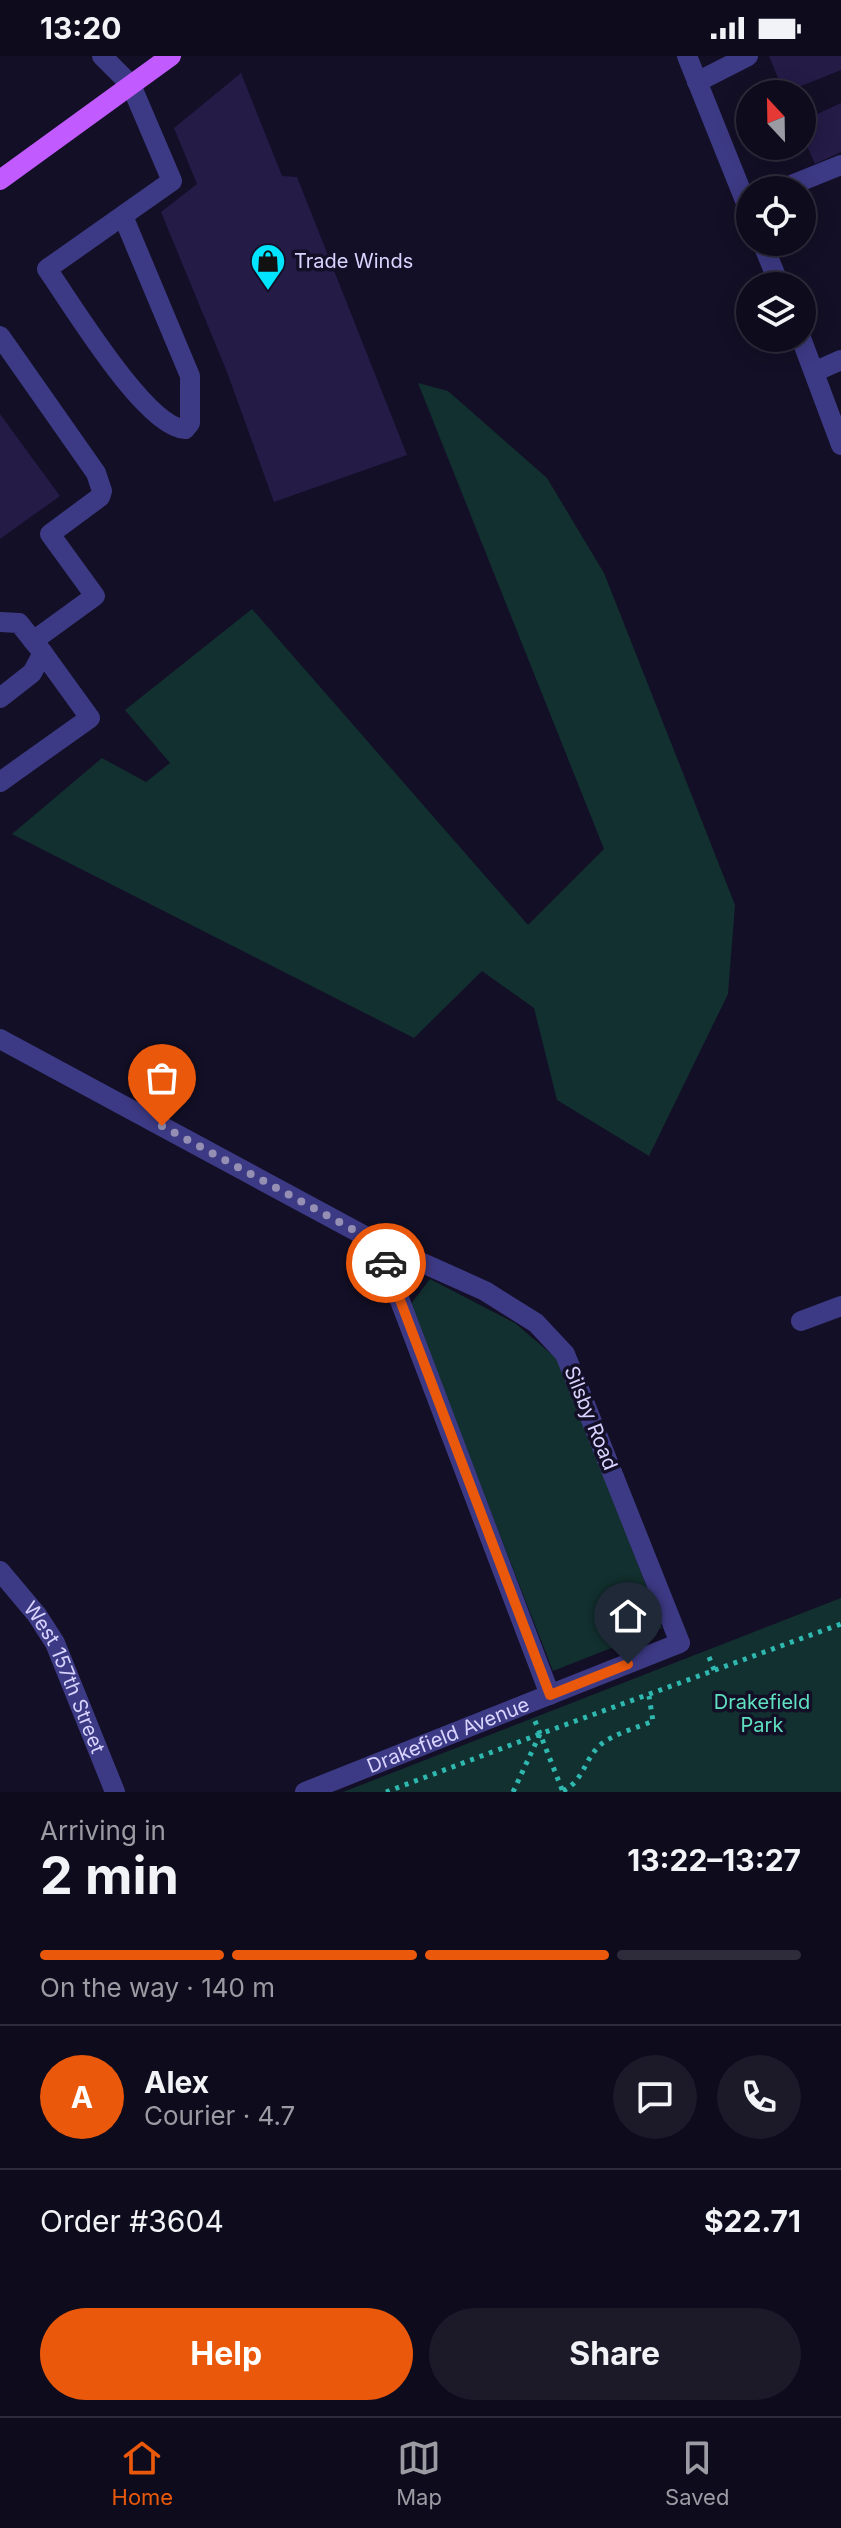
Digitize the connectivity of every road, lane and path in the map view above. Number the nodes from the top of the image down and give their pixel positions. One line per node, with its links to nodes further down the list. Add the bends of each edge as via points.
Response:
1 (102, 56): 6 (street)
2 (171, 56): 6 (main road)
3 (687, 56): 5 (street)
4 (748, 56): 5 (street)
5 (697, 82): 8 (street)
6 (131, 85): 10 (main road); 11 (street, via 172,181)
7 (841, 165): 9 (street)
8 (736, 176)
9 (814, 176)
10 (0, 180)
11 (123, 216): 11 (street, via 47,269 138,398 175,429 185,429 190,423 190,376)
12 (0, 336): 18 (street, via 96,473 102,491 50,534 95,596)
13 (806, 352): 15 (street)
14 (841, 360): 15 (street)
15 (814, 372): 16 (street)
16 (839, 436)
17 (0, 622): 18 (street, via 19,623)
18 (38, 647): 19 (street, via 32,673); 20 (street, via 90,718)
19 (0, 698)
20 (0, 782)
21 (0, 1039): 22 (street, Silsby Road)
22 (378, 1243): 27 (street, Silsby Road, via 485,1291 536,1323 565,1354); 30 (street)
23 (841, 1306): 24 (street)
24 (801, 1321)
25 (0, 1571): 34 (street, West 157th Street, via 55,1643)
26 (841, 1624): 29 (path)
27 (680, 1643): 30 (street, Drakefield Avenue)
28 (709, 1657): 29 (path)
29 (715, 1672): 31 (path)
30 (550, 1695): 35 (street, Drakefield Avenue)
31 (649, 1696): 33 (path); 38 (path, via 653,1721 602,1743 574,1785)
32 (533, 1716): 33 (path)
33 (540, 1734): 36 (path); 37 (path); 38 (path)
34 (115, 1792)
35 (305, 1792)
36 (386, 1792)
37 (513, 1792)
38 (563, 1792)

